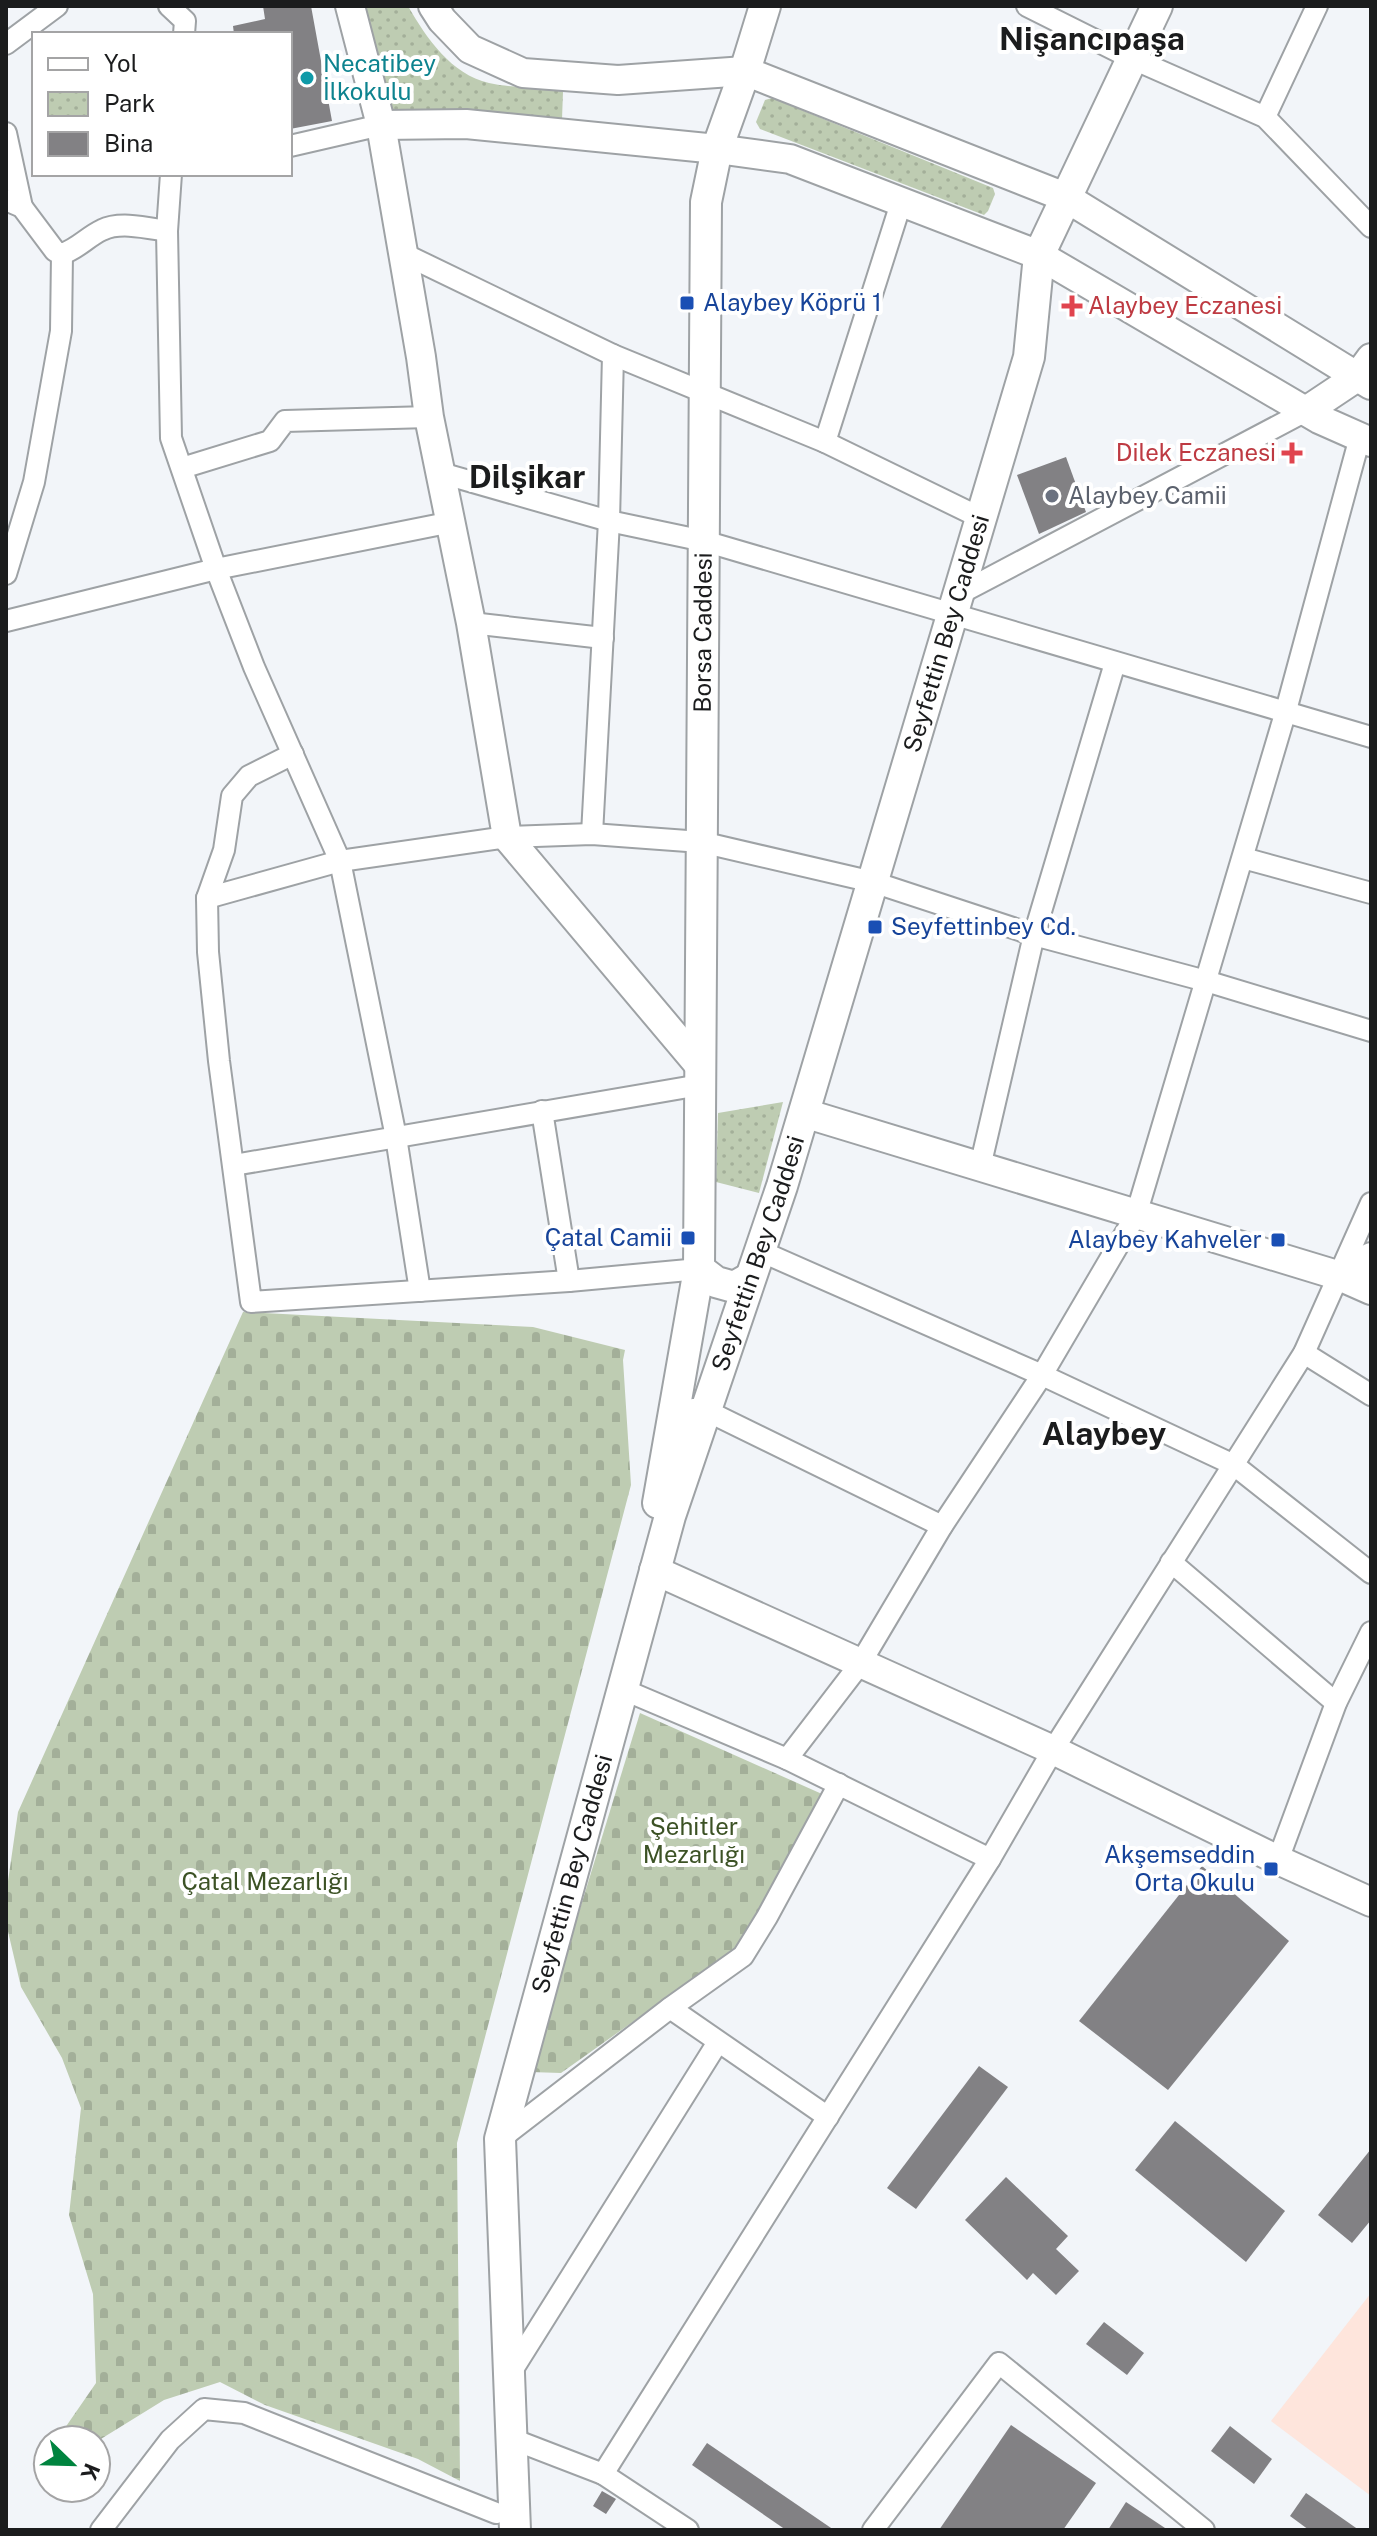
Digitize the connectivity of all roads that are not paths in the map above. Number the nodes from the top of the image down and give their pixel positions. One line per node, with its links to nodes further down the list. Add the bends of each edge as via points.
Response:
1 (57, 6): 10 (street)
2 (169, 6): 9 (street, via 185,21)
3 (350, 6): 14 (street)
4 (765, 6): 12 (main road, Borsa Caddesi)
5 (1027, 6): 11 (street)
6 (1157, 6): 11 (main road, Seyfettin Bey Caddesi)
7 (1317, 6): 13 (street)
8 (440, 11): 12 (street, via 470,49 523,73 618,80)
9 (184, 32)
10 (6, 44)
11 (1131, 58): 13 (street); 19 (main road, Seyfettin Bey Caddesi)
12 (745, 71): 17 (main road, Borsa Caddesi); 19 (street)
13 (1265, 117): 22 (street)
14 (381, 125): 16 (street); 17 (street, via 466,124); 24 (street)
15 (6, 133): 20 (street)
16 (292, 146)
17 (717, 149): 21 (street, via 790,159); 29 (main road, Borsa Caddesi, via 706,202)
18 (171, 176): 23 (street)
19 (1065, 197): 26 (main road, Seyfettin Bey Caddesi); 28 (street)
20 (14, 203): 25 (street)
21 (901, 203): 26 (street); 33 (street)
22 (1371, 227)
23 (167, 231): 25 (street, via 103,229); 34 (street, via 171,438)
24 (402, 253): 27 (street); 31 (street)
25 (62, 254): 41 (street, via 59,346 34,482)
26 (1039, 255): 30 (street); 36 (main road, Seyfettin Bey Caddesi, via 1029,357)
27 (613, 355): 29 (street); 37 (street)
28 (1368, 374): 30 (street)
29 (705, 392): 33 (street); 39 (main road, Borsa Caddesi)
30 (1306, 411): 32 (street); 42 (street)
31 (429, 417): 34 (street, via 285,421 270,441); 35 (street)
32 (1366, 440): 47 (street)
33 (825, 442): 36 (street)
34 (182, 468): 40 (street)
35 (441, 473): 37 (street); 38 (street)
36 (981, 518): 42 (main road, Seyfettin Bey Caddesi)
37 (609, 521): 39 (street); 45 (street)
38 (452, 522): 40 (street); 44 (street)
39 (704, 541): 42 (street); 52 (main road, Borsa Caddesi)
40 (216, 569): 43 (street); 49 (street)
41 (6, 574)
42 (956, 604): 46 (street); 55 (main road, Seyfettin Bey Caddesi)
43 (6, 621)
44 (471, 623): 45 (street); 51 (street)
45 (603, 638): 50 (street)
46 (1115, 663): 47 (street); 58 (street)
47 (1285, 714): 48 (street); 53 (street)
48 (1371, 737)
49 (293, 754): 54 (street); 57 (street, via 249,776 232,796 224,850)
50 (592, 834): 51 (street); 52 (street)
51 (507, 837): 54 (street); 61 (street)
52 (701, 842): 55 (street); 61 (main road, Borsa Caddesi)
53 (1243, 858): 56 (street); 59 (street)
54 (340, 861): 57 (street); 64 (street)
55 (873, 882): 58 (street); 63 (main road, Seyfettin Bey Caddesi)
56 (1371, 893)
57 (207, 898): 65 (street, via 219,1061)
58 (1034, 935): 59 (street); 66 (street)
59 (1206, 981): 60 (street); 68 (street)
60 (1371, 1031)
61 (700, 1075): 62 (street); 71 (main road, Borsa Caddesi)
62 (542, 1111): 64 (street); 73 (street)
63 (804, 1113): 66 (street); 70 (main road, Seyfettin Bey Caddesi)
64 (396, 1137): 65 (street); 75 (street)
65 (234, 1165): 75 (street, via 251,1302)
66 (980, 1167): 68 (street)
67 (1371, 1203): 72 (street)
68 (1136, 1215): 72 (street); 77 (street)
69 (1371, 1257): 72 (street)
70 (755, 1264): 71 (main road, via 734,1287); 77 (street); 80 (main road, Seyfettin Bey Caddesi)
71 (699, 1269): 73 (street); 79 (main road, Seyfettin Bey Caddesi)
72 (1337, 1275): 74 (street); 76 (street)
73 (569, 1281): 75 (street)
74 (1371, 1290)
75 (420, 1291)
76 (1304, 1353): 78 (street); 81 (street)
77 (1042, 1375): 81 (street); 82 (street)
78 (1371, 1395)
79 (675, 1407): 80 (street); 84 (main road, Seyfettin Bey Caddesi)
80 (705, 1410): 82 (street); 84 (main road, Seyfettin Bey Caddesi)
81 (1234, 1465): 83 (street); 85 (street)
82 (942, 1526): 87 (street)
83 (1171, 1562): 89 (street); 90 (street)
84 (648, 1568): 87 (street); 88 (main road, Seyfettin Bey Caddesi)
85 (1371, 1573)
86 (1371, 1632): 89 (street)
87 (860, 1664): 90 (street); 91 (street)
88 (616, 1687): 91 (street); 99 (main road, Seyfettin Bey Caddesi, via 494,2099)
89 (1336, 1703): 94 (street)
90 (1053, 1750): 93 (street); 94 (street)
91 (787, 1759): 92 (street)
92 (839, 1784): 93 (street); 96 (street, via 743,1956)
93 (990, 1859): 98 (street)
94 (1278, 1860): 95 (street)
95 (1371, 1902)
96 (670, 2008): 97 (street); 99 (street)
97 (718, 2042): 98 (street); 100 (street)
98 (828, 2117): 102 (street)
99 (492, 2146): 100 (main road, Seyfettin Bey Caddesi); 101 (main road, Seyfettin Bey Caddesi)
100 (509, 2375): 101 (main road, Seyfettin Bey Caddesi)
101 (502, 2436): 102 (street); 103 (main road, Seyfettin Bey Caddesi)
102 (603, 2474): 105 (street)
103 (502, 2524): 104 (street, via 244,2413 204,2409 170,2440)
104 (101, 2530)
105 (688, 2530)
106 (873, 2530): 107 (street, via 999,2363)
107 (1204, 2530)

